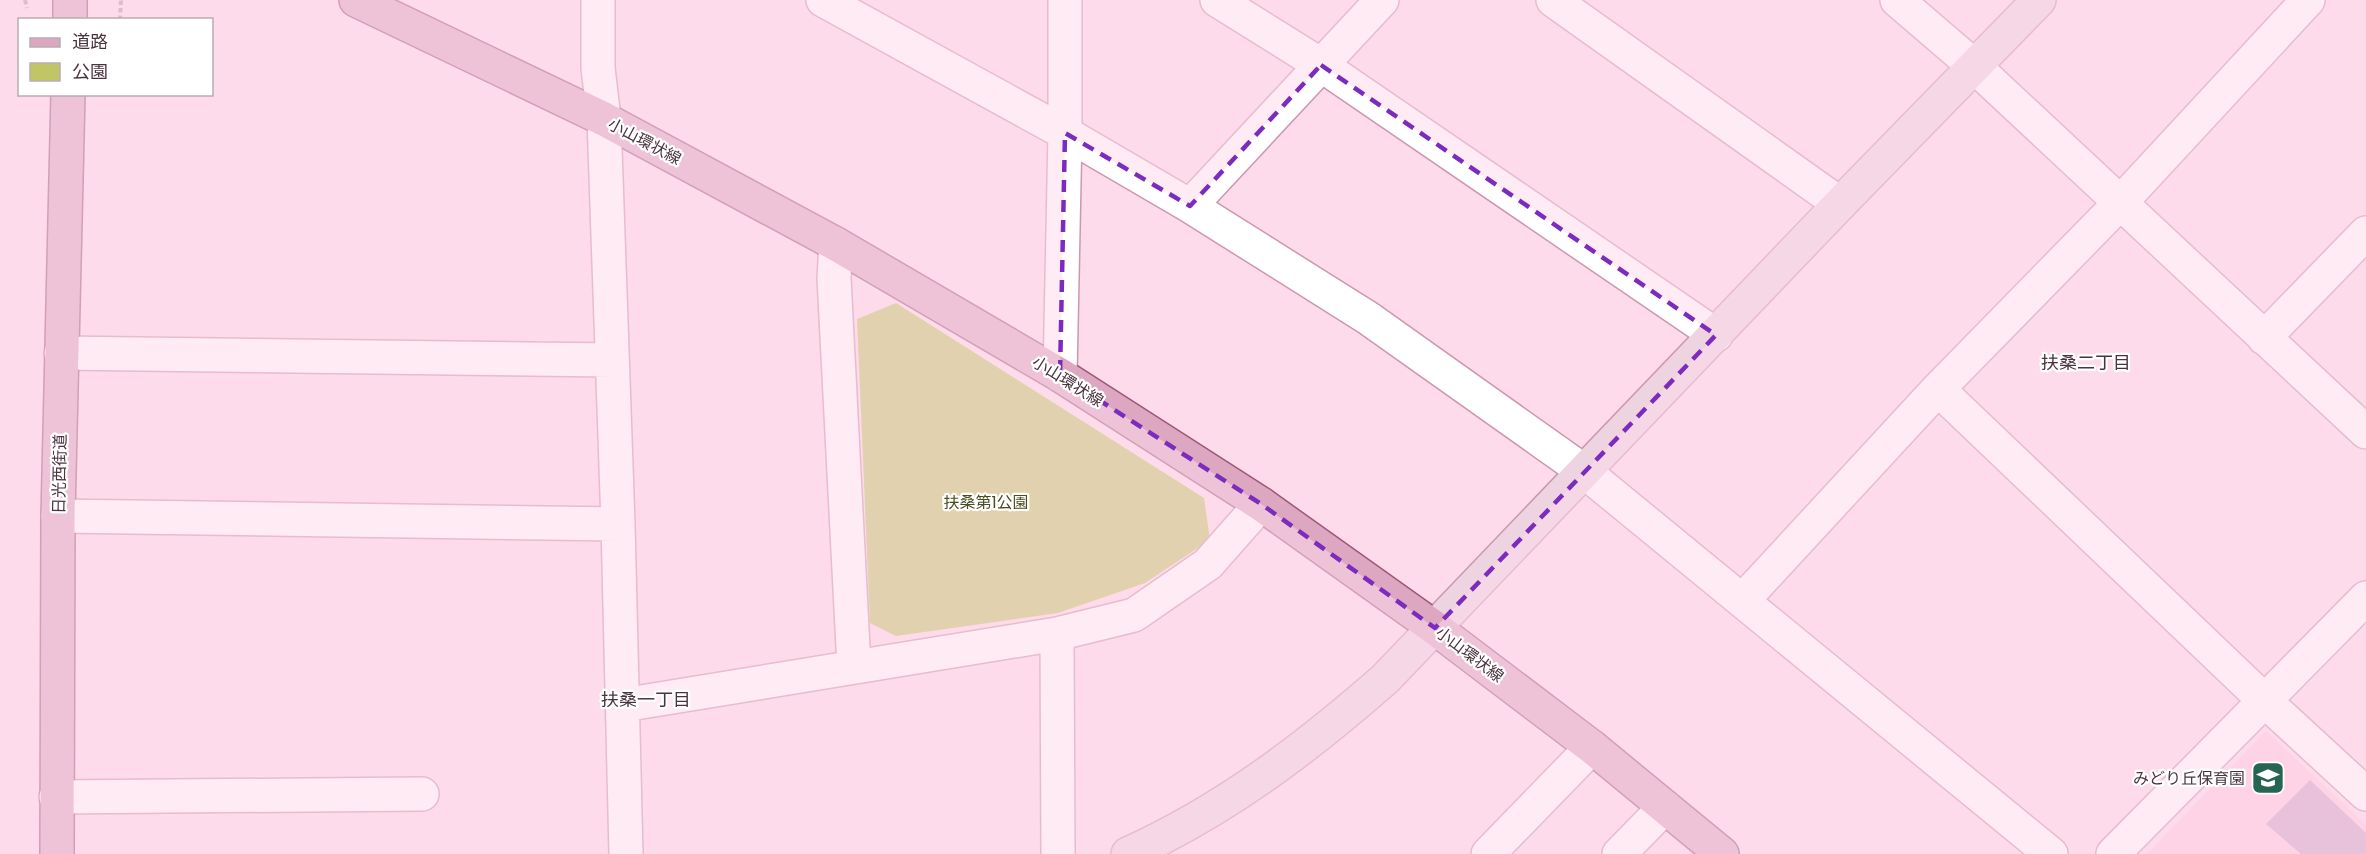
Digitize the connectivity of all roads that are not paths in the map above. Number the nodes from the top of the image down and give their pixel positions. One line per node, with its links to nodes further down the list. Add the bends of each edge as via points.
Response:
1 (70, 0): 12 (main road)
2 (356, 0): 16 (main road, 小山環状線)
3 (598, 0): 16 (street, via 597,68)
4 (823, 0): 17 (street)
5 (1065, 0): 17 (street)
6 (1217, 0): 13 (street)
7 (1382, 0): 13 (street)
8 (1553, 0): 19 (street)
9 (1897, 0): 14 (street)
10 (2039, 0): 14 (street)
11 (2308, 0): 18 (street)
12 (70, 18)
13 (1321, 65): 20 (street); 23 (street)
14 (1974, 66): 18 (street); 19 (street)
15 (68, 96): 25 (main road, 日光西街道)
16 (604, 118): 22 (main road, 小山環状線); 26 (street)
17 (1065, 133): 20 (street); 27 (street)
18 (2120, 203): 24 (street); 28 (street)
19 (1840, 204): 23 (street)
20 (1190, 206): 30 (street, via 1368,318)
21 (2366, 233): 24 (street)
22 (836, 244): 27 (main road, 小山環状線); 38 (street, via 834,278)
23 (1716, 335): 30 (street)
24 (2264, 338): 29 (street)
25 (61, 353): 26 (street); 32 (main road, 日光西街道)
26 (612, 360): 33 (street)
27 (1060, 375): 31 (main road, 小山環状線)
28 (1938, 389): 35 (street); 39 (street)
29 (2366, 432)
30 (1585, 472): 35 (street); 36 (street)
31 (1261, 504): 36 (main road, 小山環状線); 37 (street, via 1208,564 1134,615)
32 (58, 516): 33 (street); 44 (main road, 日光西街道)
33 (618, 524): 40 (street)
34 (2366, 598): 39 (street)
35 (1743, 600): 53 (street)
36 (1435, 628): 41 (main road, 小山環状線); 49 (street, via 1385,679 1324,732 1259,780 1199,819)
37 (1057, 634): 38 (street); 48 (street)
38 (854, 667): 40 (street)
39 (2265, 701): 43 (street); 54 (street)
40 (623, 705): 47 (street)
41 (1592, 747): 45 (main road, 小山環状線); 50 (street)
42 (422, 794): 44 (street)
43 (2366, 794)
44 (56, 797): 46 (main road, 日光西街道)
45 (1665, 807): 51 (street); 52 (main road, 小山環状線)
46 (57, 854)
47 (626, 854)
48 (1058, 854)
49 (1128, 854)
50 (1488, 854)
51 (1619, 854)
52 (1722, 854)
53 (2052, 854)
54 (2113, 854)

